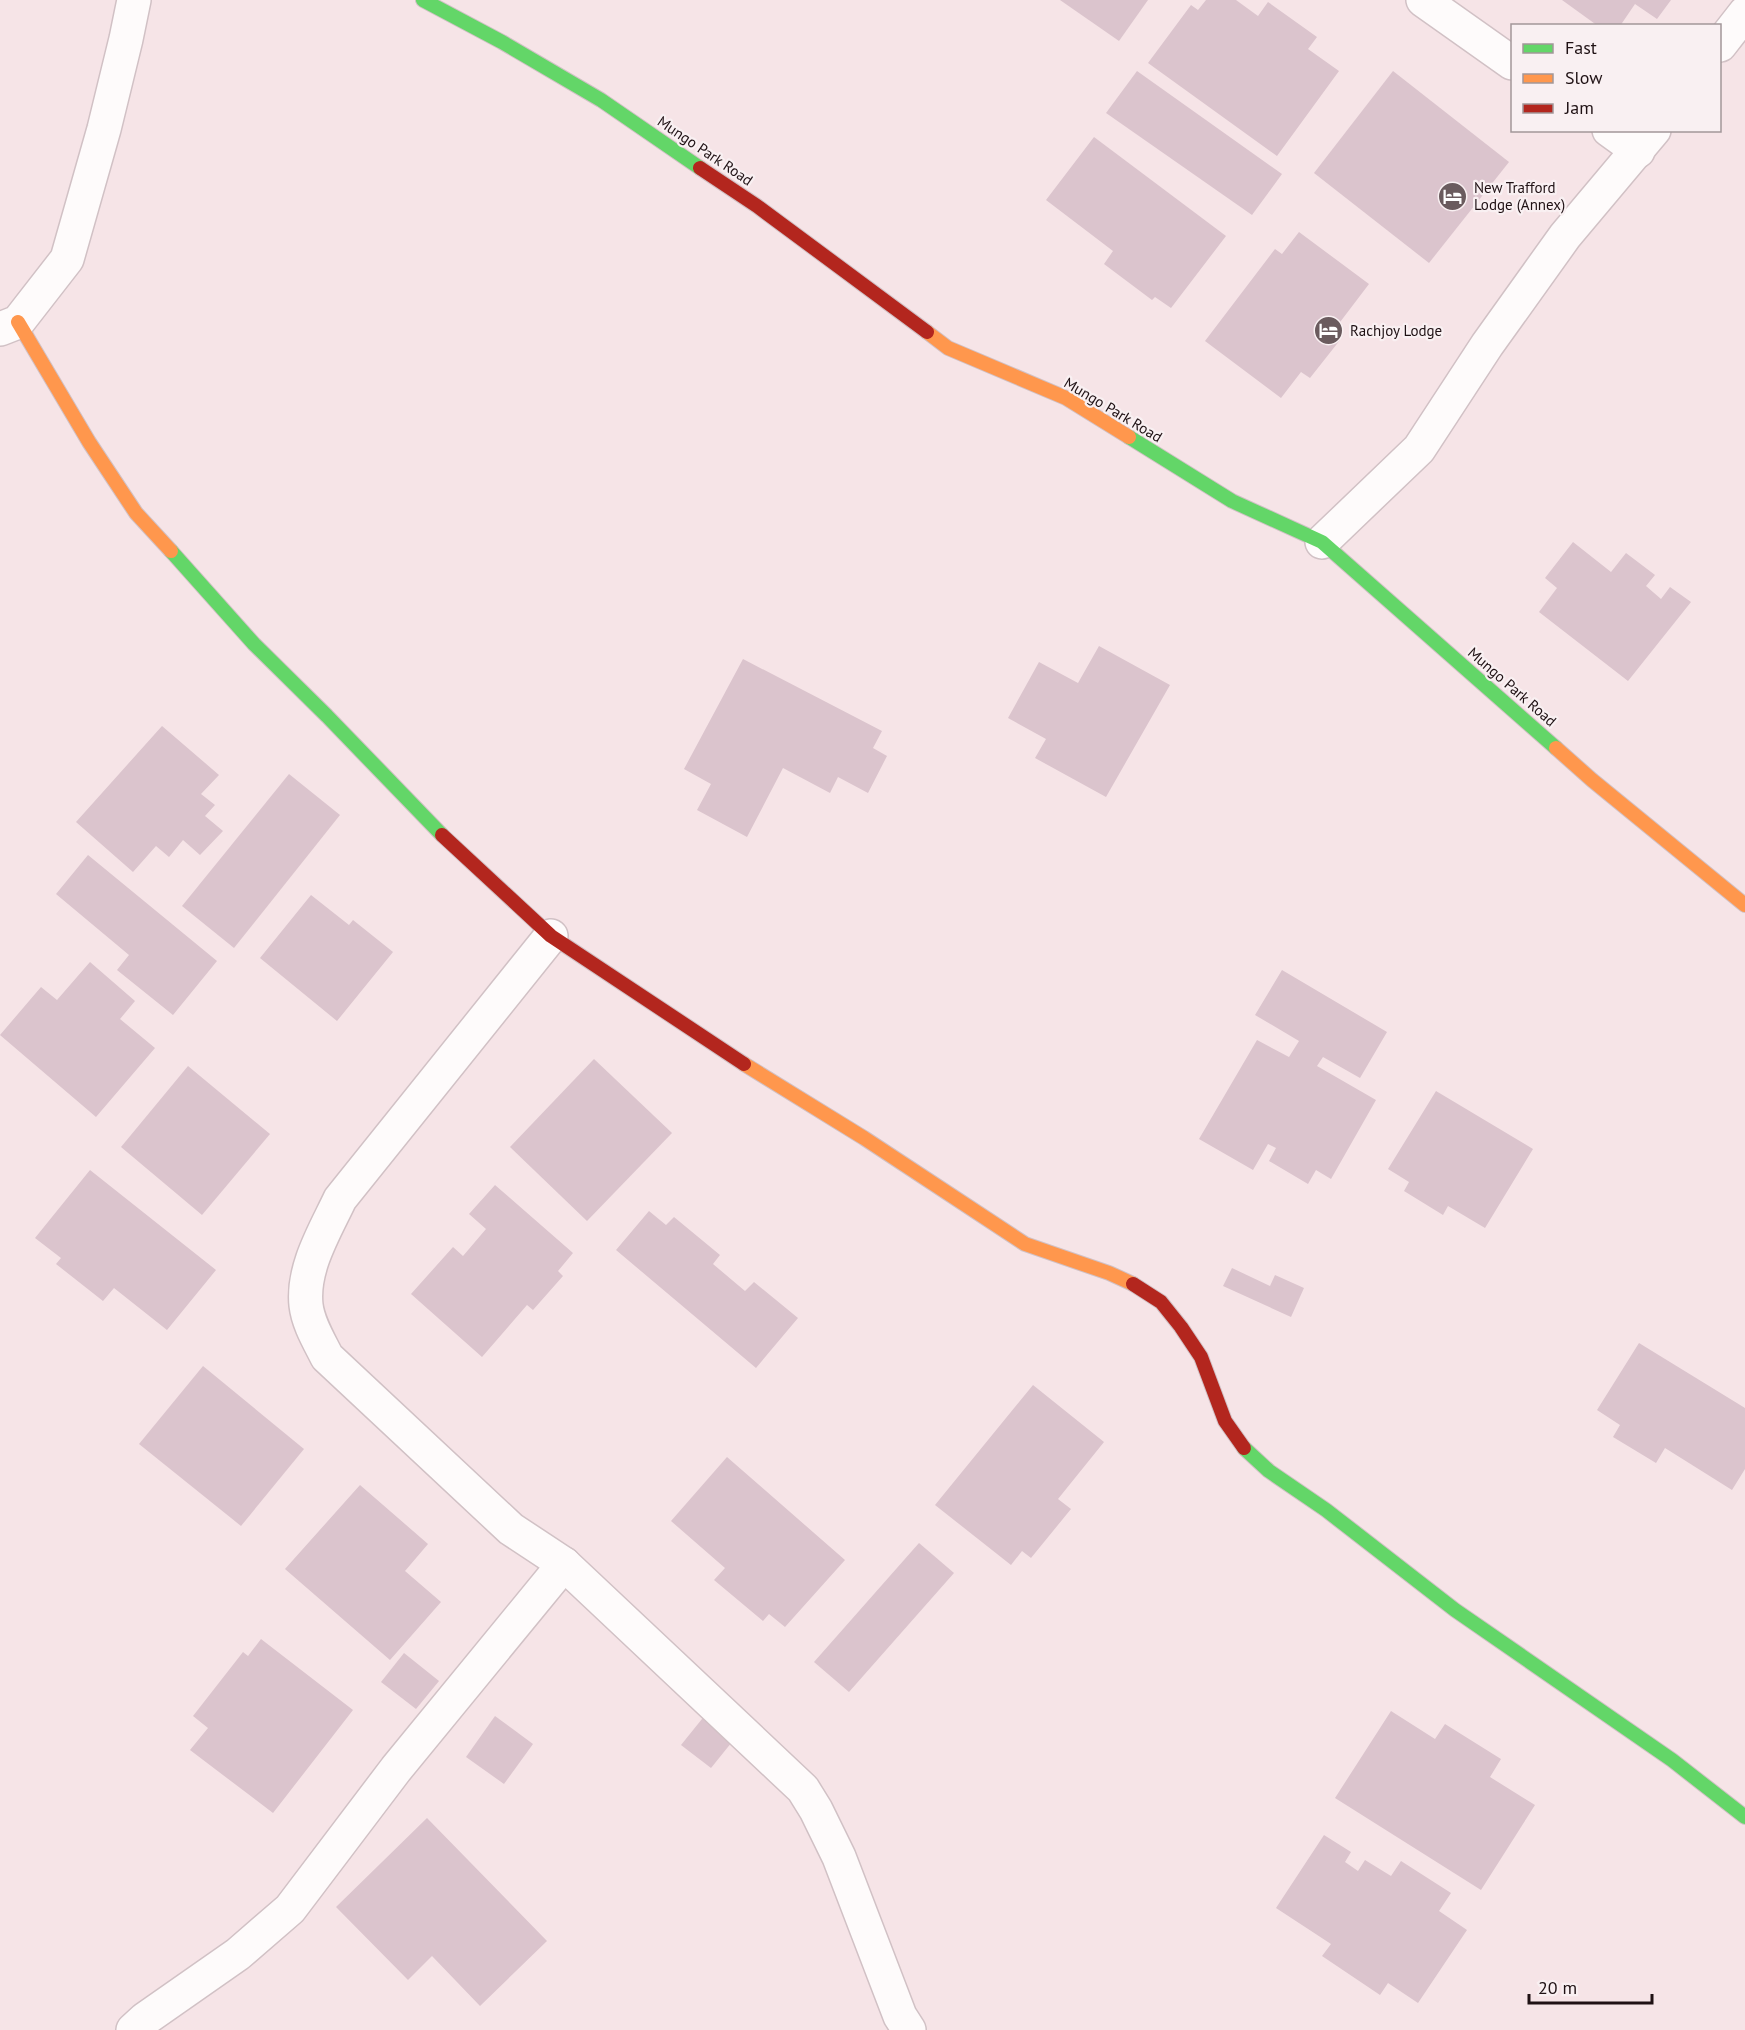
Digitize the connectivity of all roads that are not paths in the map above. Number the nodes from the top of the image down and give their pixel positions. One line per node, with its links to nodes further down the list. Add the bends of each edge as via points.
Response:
1 (134, 0): 9 (street, via 104,129 67,259)
2 (423, 0): 10 (street, Mungo Park Road, via 601,100 757,206 948,348 1066,398 1232,501)
3 (1423, 0): 6 (street)
4 (1745, 12): 5 (street)
5 (1721, 42)
6 (1511, 62)
7 (1617, 132): 8 (street)
8 (1646, 141): 10 (street, via 1565,236 1486,345 1419,449)
9 (9, 326): 12 (street, via 136,513 254,644 439,832)
10 (1322, 542): 11 (street, Mungo Park Road, via 1592,780)
11 (1745, 904)
12 (551, 936): 13 (street, via 340,1199 306,1283 306,1307 327,1357 511,1529); 14 (street, via 1025,1244 1108,1273 1161,1302 1201,1357 1225,1421 1243,1448 1269,1471 1455,1610 1672,1760)
13 (564, 1564): 15 (street, via 396,1769 290,1909 238,1954); 16 (street, via 802,1790 839,1857 900,2016)
14 (1745, 1817)
15 (133, 2030)
16 (909, 2030)

